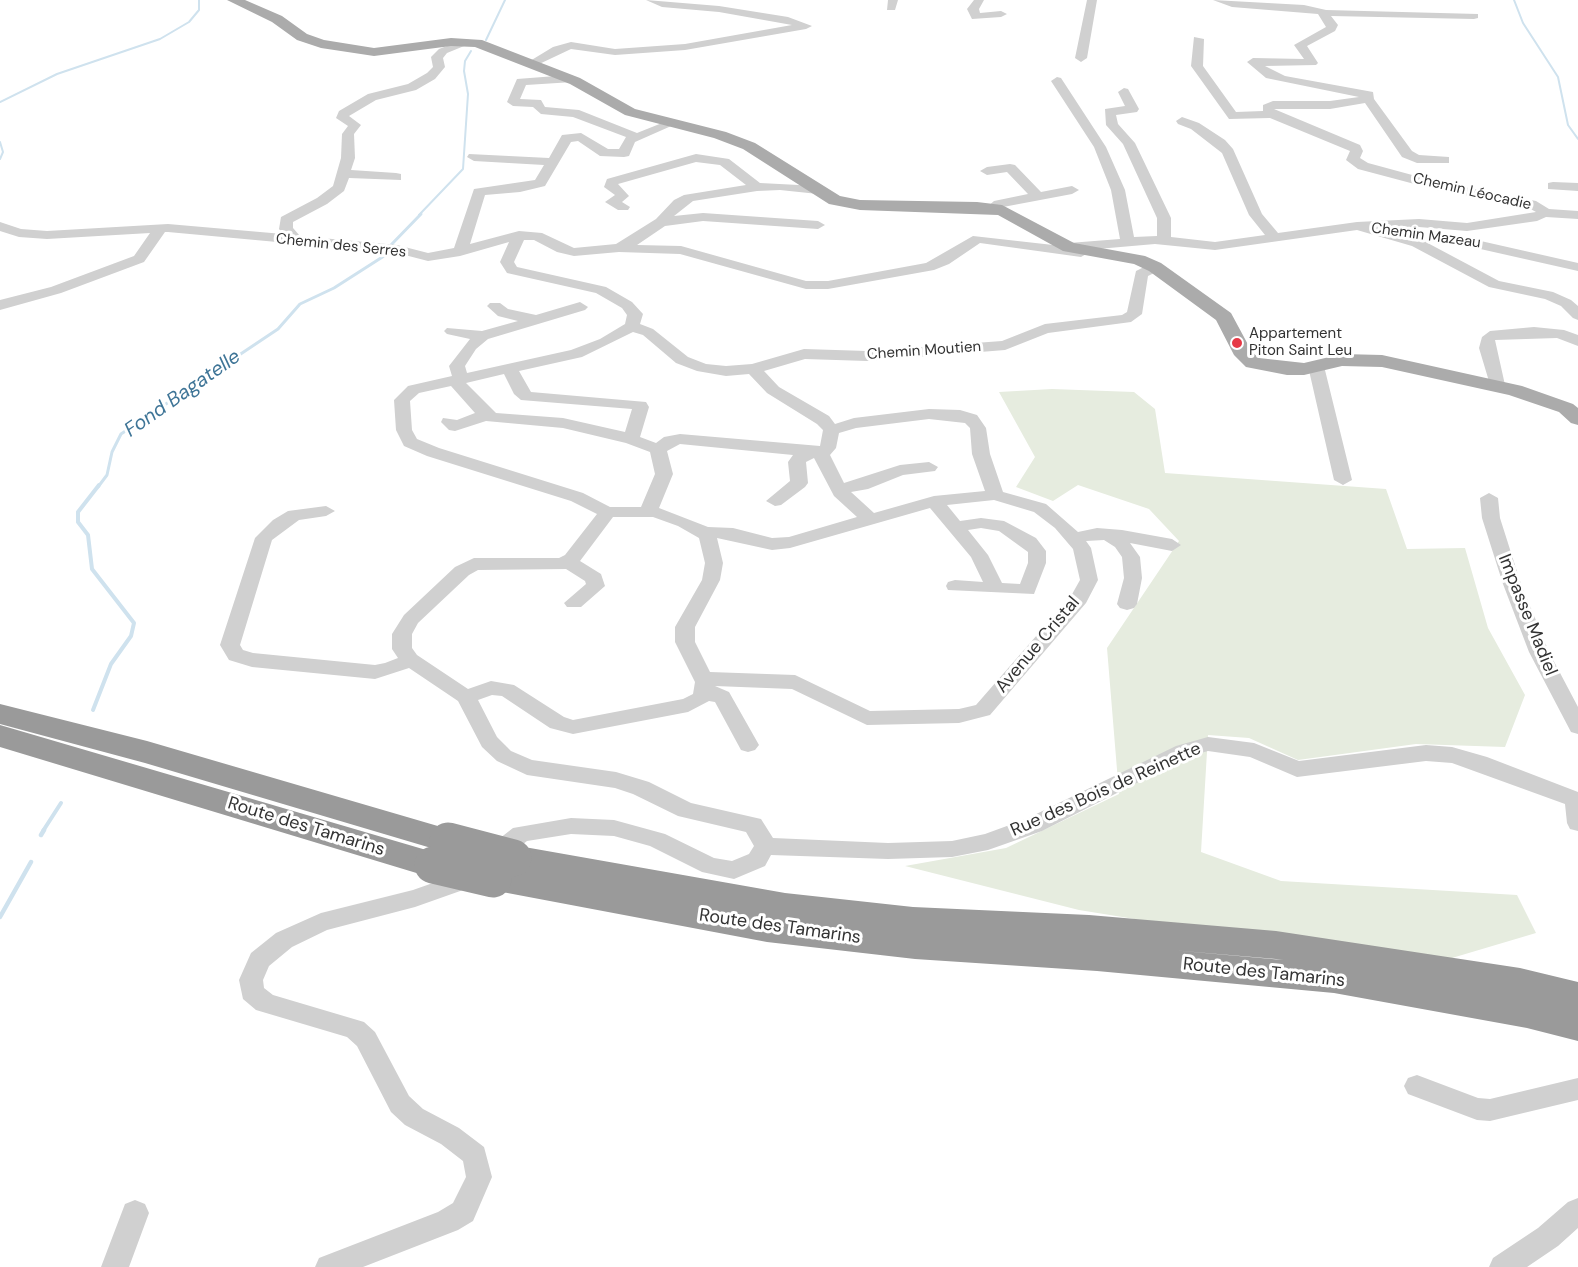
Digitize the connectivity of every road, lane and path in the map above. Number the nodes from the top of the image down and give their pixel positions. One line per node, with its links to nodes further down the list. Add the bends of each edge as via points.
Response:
1 (234, 0): 11 (main road, via 321,44 374,52)
2 (651, 0): 13 (street, via 806,26 685,47 615,52 571,45)
3 (979, 0): 8 (street, via 974,9 976,17)
4 (1092, 0): 12 (street, via 1081,56)
5 (1218, 0): 7 (street)
6 (1350, 0): 7 (street, via 1352,9)
7 (1323, 12): 9 (street); 17 (street, via 1331,29 1300,45 1312,63 1253,62 1270,75 1369,95)
8 (1001, 14)
9 (1474, 16)
10 (1198, 39): 18 (street, Chemin Léocadie, via 1197,66 1233,116)
11 (465, 42): 13 (main road); 27 (street, via 437,57 439,67 431,76 412,87 372,97 343,114 342,118 355,125 348,134)
12 (1068, 54)
13 (531, 64): 14 (main road)
14 (569, 79): 20 (main road, via 630,112); 21 (street, via 521,82 510,109 527,110 531,103 537,103 541,110 575,112)
15 (1057, 81): 48 (street, via 1100,147 1118,190)
16 (1124, 92): 49 (street, via 1132,109 1109,112 1112,125 1129,143 1164,218)
17 (1368, 99): 18 (street, Chemin Léocadie, via 1322,105 1274,105 1267,108); 24 (street, via 1407,154 1417,159)
18 (1272, 114): 38 (street, Chemin Léocadie, via 1355,148 1353,160 1363,166 1437,186 1531,204)
19 (1182, 121): 46 (street, via 1195,126 1228,152 1256,215)
20 (672, 123): 21 (street); 33 (main road, via 749,146)
21 (637, 137): 22 (street, via 630,140)
22 (624, 153): 25 (street, via 604,153 574,136 563,142); 28 (street, via 639,159)
23 (474, 157): 25 (street)
24 (1444, 160)
25 (552, 162): 52 (street, via 544,179 533,186 479,192)
26 (987, 171): 35 (street, via 1010,168)
27 (343, 174): 29 (street); 47 (street, via 339,188 286,220 286,229)
28 (634, 176): 31 (street, via 696,159 714,159 737,170); 36 (street, via 609,184 622,196 612,202)
29 (396, 177)
30 (1553, 186): 32 (street)
31 (757, 187): 33 (street); 40 (street, via 689,198)
32 (1578, 187)
33 (818, 190): 37 (main road, via 835,200 860,205)
34 (1072, 190): 35 (street)
35 (1037, 196): 37 (street)
36 (623, 207)
37 (993, 208): 50 (main road, via 1018,217)
38 (1543, 213): 39 (street); 43 (street, Chemin Léocadie, via 1467,227 1419,223)
39 (1578, 215)
40 (661, 222): 41 (street, via 703,217); 51 (street)
41 (819, 225)
42 (0, 226): 44 (street, Chemin des Serres, via 19,233 47,234)
43 (1357, 226): 46 (street, Chemin Mazeau); 55 (street, Chemin Mazeau, via 1430,233); 59 (street, via 1417,243 1494,284 1548,295 1566,303)
44 (160, 229): 47 (street, Chemin des Serres); 56 (street, via 139,259 56,290)
45 (519, 235): 51 (street, via 537,236 574,252); 52 (street, Chemin des Serres); 61 (street, via 507,262 512,270 601,290 635,314)
46 (1274, 237): 49 (street, Chemin Mazeau, via 1215,246)
47 (297, 240): 52 (street, Chemin des Serres, via 397,249 428,257)
48 (1128, 241): 49 (street, Chemin Mazeau); 50 (street, Chemin Mazeau)
49 (1164, 241)
50 (1069, 247): 53 (main road)
51 (620, 249): 53 (street, via 681,250 806,285 828,285 929,267 980,239)
52 (460, 252)
53 (1098, 254): 54 (main road, via 1138,260)
54 (1155, 267): 65 (main road, via 1224,317 1244,355 1253,363 1287,369); 67 (street, Chemin Moutien, via 1141,274 1134,314 1126,319 1045,329 1005,345 877,356 804,354)
55 (1578, 267)
56 (0, 305)
57 (495, 306): 60 (street, via 502,313)
58 (580, 307): 60 (street)
59 (1578, 315)
60 (532, 319): 63 (street, via 521,326)
61 (632, 326): 66 (street, via 591,348); 67 (street, Chemin Moutien, via 648,332 682,360 703,368)
62 (452, 331): 63 (street)
63 (483, 336): 68 (street, via 470,346 457,366)
64 (1578, 341): 69 (street, via 1559,333 1490,336 1487,348)
65 (1316, 366): 69 (main road, via 1342,360 1382,361); 78 (street)
66 (509, 368): 68 (street); 74 (street, via 527,397 640,405)
67 (753, 369): 73 (street, via 773,390 823,420)
68 (458, 380): 71 (street); 85 (street, via 414,389 402,400 404,430 410,442 577,497)
69 (1497, 385): 70 (main road)
70 (1576, 414)
71 (486, 415): 72 (street, via 455,426); 74 (street, via 563,423)
72 (449, 423)
73 (831, 430): 76 (street, via 828,448); 80 (street, via 854,423 960,414 978,428 981,454)
74 (631, 439): 75 (street)
75 (658, 449): 76 (street, via 680,439); 86 (street, via 664,474)
76 (816, 453): 79 (street); 82 (street, via 797,462 799,483)
77 (929, 467): 79 (street, via 900,470)
78 (1343, 480)
79 (838, 489): 87 (street)
80 (994, 495): 83 (street, Avenue Cristal); 91 (street, Avenue Cristal, via 1040,508)
81 (1489, 498): 102 (street, Impasse Madiel, via 1491,518 1512,584 1539,652)
82 (775, 501)
83 (934, 501): 87 (street, Avenue Cristal); 88 (street)
84 (326, 511): 98 (street, via 294,515 264,537 230,645 236,655 252,660 375,672)
85 (607, 512): 86 (street, Avenue Cristal); 93 (street, via 592,536)
86 (648, 512): 89 (street, Avenue Cristal)
87 (869, 518): 89 (street, Avenue Cristal, via 772,544 733,534)
88 (954, 527): 95 (street, via 979,555); 95 (street, via 981,523 1004,526 1037,551 1027,590)
89 (704, 532): 99 (street, via 712,548 711,580 685,627 685,642)
90 (1109, 535): 91 (street); 92 (street); 97 (street, via 1131,557 1133,578)
91 (1074, 538): 99 (street, Avenue Cristal, via 1082,548 1089,580 1079,599 983,710 959,716 867,718 795,682)
92 (1172, 545)
93 (567, 561): 96 (street, via 594,578 596,586); 98 (street, via 548,565 474,564 462,571 411,619 402,634 402,649)
94 (955, 586): 95 (street)
95 (993, 588)
96 (574, 603)
97 (1127, 604)
98 (410, 660): 100 (street)
99 (704, 686): 100 (street, via 700,699 688,705 573,727 557,723 507,690 491,688); 104 (street, via 722,697)
100 (466, 697): 107 (street, via 489,742 504,756 527,767 616,780 686,810 753,825)
101 (0, 714): 109 (highway, Route des Tamarins, via 147,752)
102 (1578, 727)
103 (0, 736): 109 (highway, Route des Tamarins)
104 (748, 745)
105 (1577, 800): 106 (street); 107 (street, Rue des Bois de Reinette, via 1452,755 1426,753 1297,769 1254,750 1208,744 1183,751 1034,825 988,842 952,849 888,851)
106 (1578, 823)
107 (765, 846): 108 (street, via 757,860 734,870 710,866 657,840 614,828 572,826 521,834)
108 (503, 861): 109 (highway, Route des Tamarins, bridge); 110 (highway, Route des Tamarins, via 785,906 913,920 1089,929 1276,945 1520,982); 111 (highway, Route des Tamarins, via 767,928 915,945 1097,957 1334,980 1527,1013)
109 (446, 864): 117 (street, via 415,898 321,922 284,940 259,960 251,980 252,992 264,1004 355,1029 366,1039 400,1104 475,1155 479,1177 463,1212)
110 (1578, 997)
111 (1578, 1026)
112 (1417, 1086): 113 (street, via 1476,1109 1490,1110)
113 (1578, 1089)
114 (1578, 1211): 118 (street)
115 (135, 1213): 116 (street)
116 (115, 1267)
117 (329, 1267)
118 (1503, 1267)

